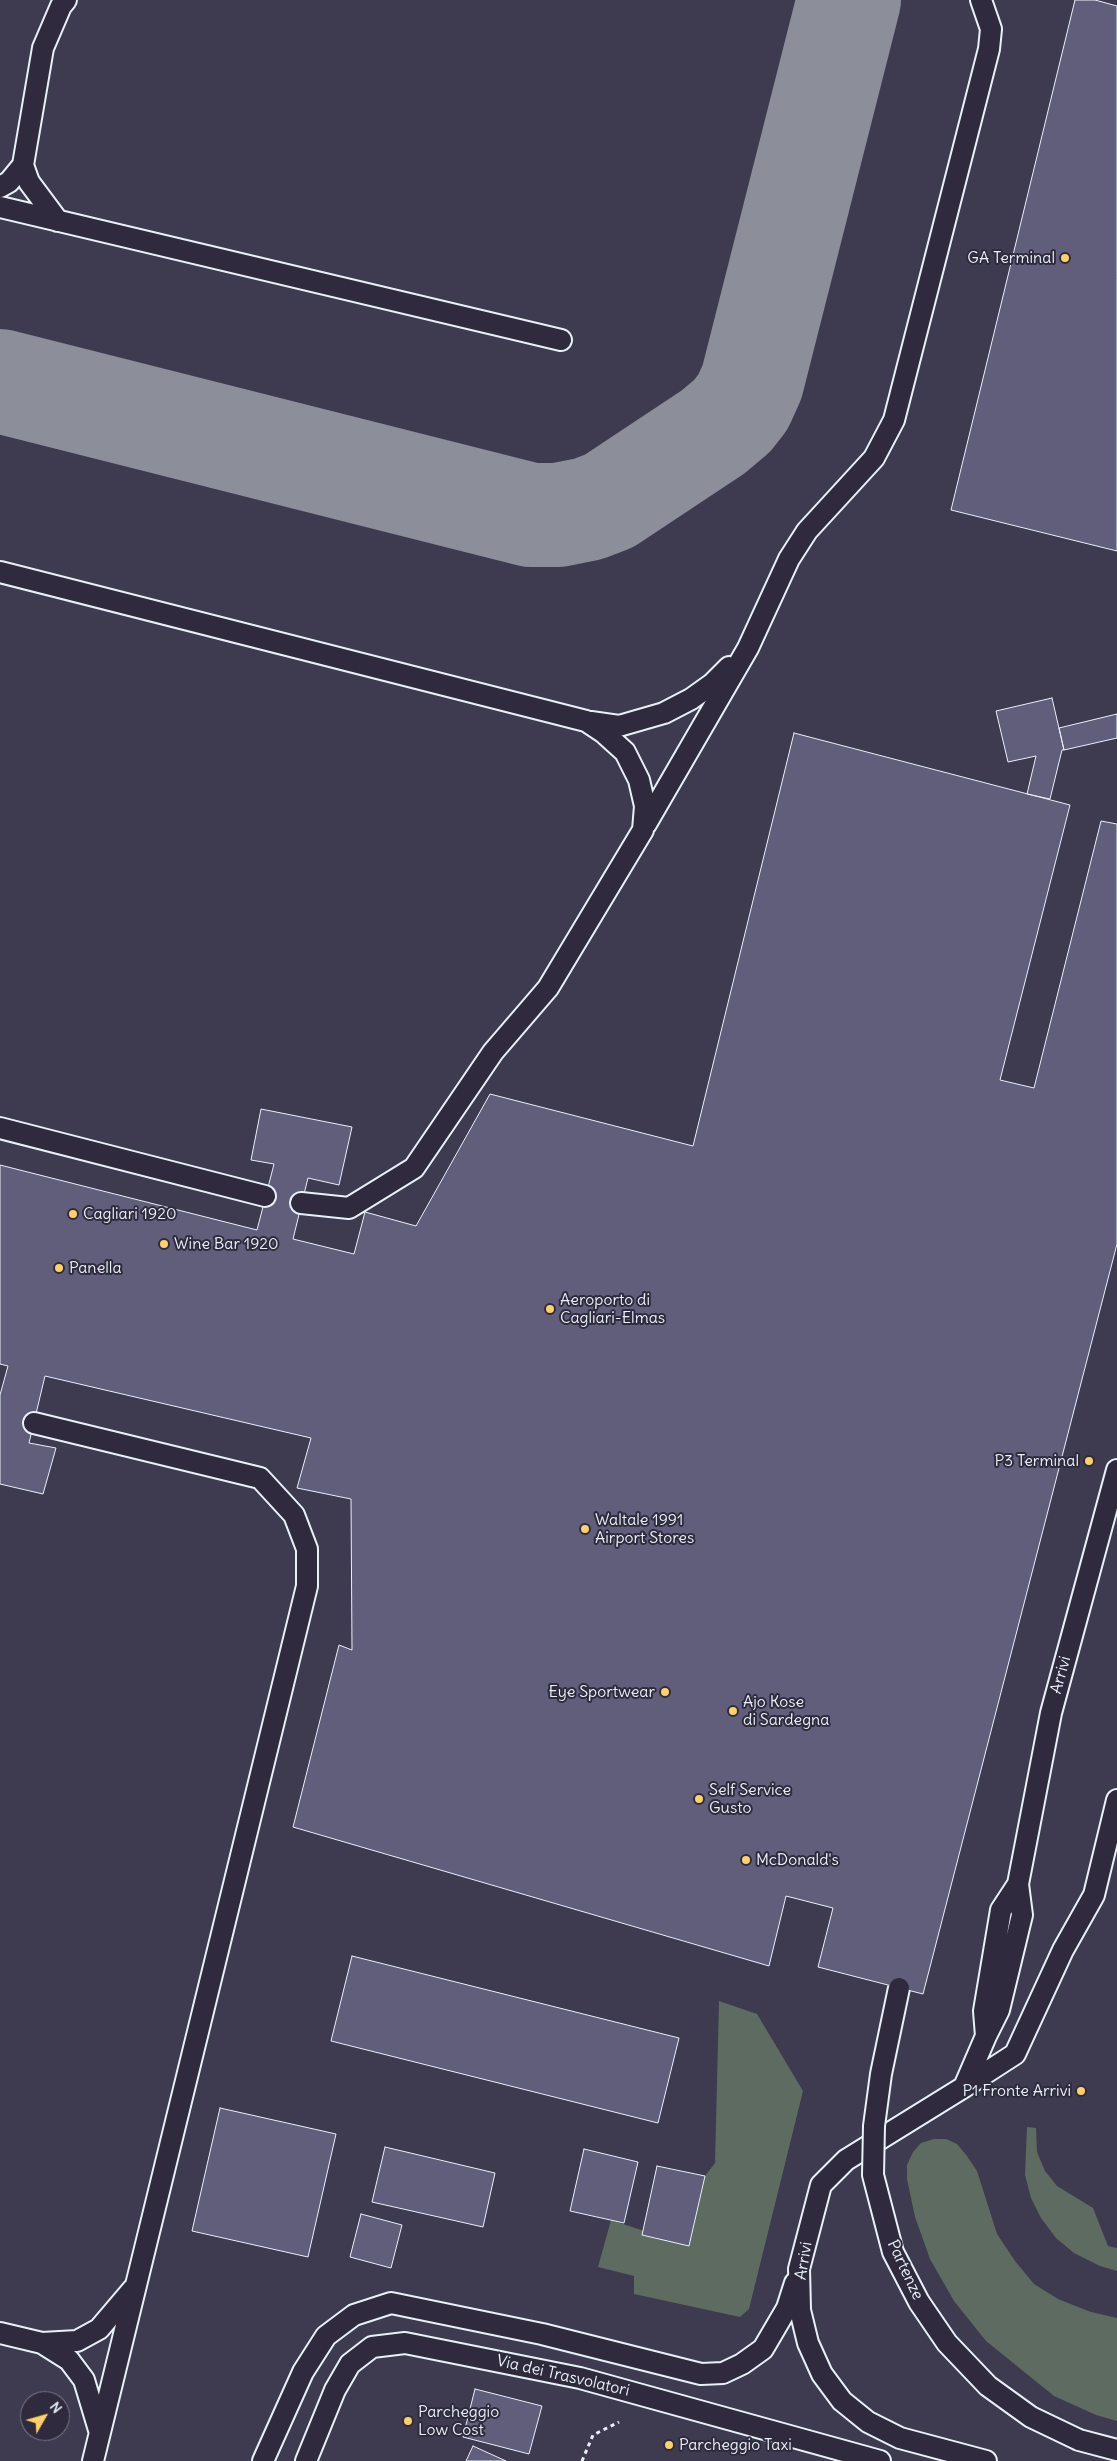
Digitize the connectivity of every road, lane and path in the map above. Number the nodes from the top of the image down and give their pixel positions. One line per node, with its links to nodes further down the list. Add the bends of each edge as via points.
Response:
1 (66, 0): 3 (lane, via 43,48)
2 (981, 0): 9 (lane, via 990,29 989,49 894,420 874,458 807,531 789,559)
3 (23, 165): 4 (lane, via 10,182); 6 (lane, via 29,182)
4 (0, 188)
5 (0, 208): 6 (lane)
6 (58, 221): 7 (lane)
7 (561, 340)
8 (0, 572): 10 (lane)
9 (748, 648): 10 (lane, via 712,684 664,713 620,726); 11 (lane)
10 (586, 721): 11 (lane, via 625,752 639,780 645,806)
11 (642, 830): 14 (lane, via 548,988 493,1052 414,1168 349,1208)
12 (0, 1128): 13 (lane)
13 (265, 1196)
14 (301, 1203)
15 (34, 1423): 21 (lane, via 260,1478 294,1515 307,1549 307,1586)
16 (1117, 1470): 19 (lane, Arrivi, via 1051,1712 1018,1884 1001,1910 984,2011 986,2036)
17 (1117, 1800): 19 (lane, via 1094,1895 1063,1950 1015,2054)
18 (898, 1988): 26 (lane, Partenze, bridge, via 874,2126 873,2175 894,2252 918,2302 947,2343 988,2386 1031,2417 1079,2440)
19 (964, 2087): 20 (lane, Arrivi, via 846,2160 821,2185)
20 (799, 2269): 28 (lane, via 787,2308 762,2349 723,2373 701,2374 542,2334 391,2304 354,2315 326,2336 303,2372); 32 (lane, Arrivi, via 800,2310 808,2342 822,2374 842,2401 868,2422 900,2438)
21 (137, 2284): 23 (lane, via 99,2329 77,2342); 25 (lane)
22 (0, 2332): 23 (lane)
23 (42, 2343): 25 (lane, via 69,2360 84,2380)
24 (627, 2418): 30 (path, via 593,2435)
25 (100, 2433): 27 (lane)
26 (1117, 2450)
27 (93, 2461)
28 (263, 2461)
29 (306, 2461): 31 (lane, Via dei Trasvolatori, via 335,2390 350,2364 372,2347 405,2343 580,2378)
30 (582, 2461)
31 (880, 2461)
32 (986, 2461)

